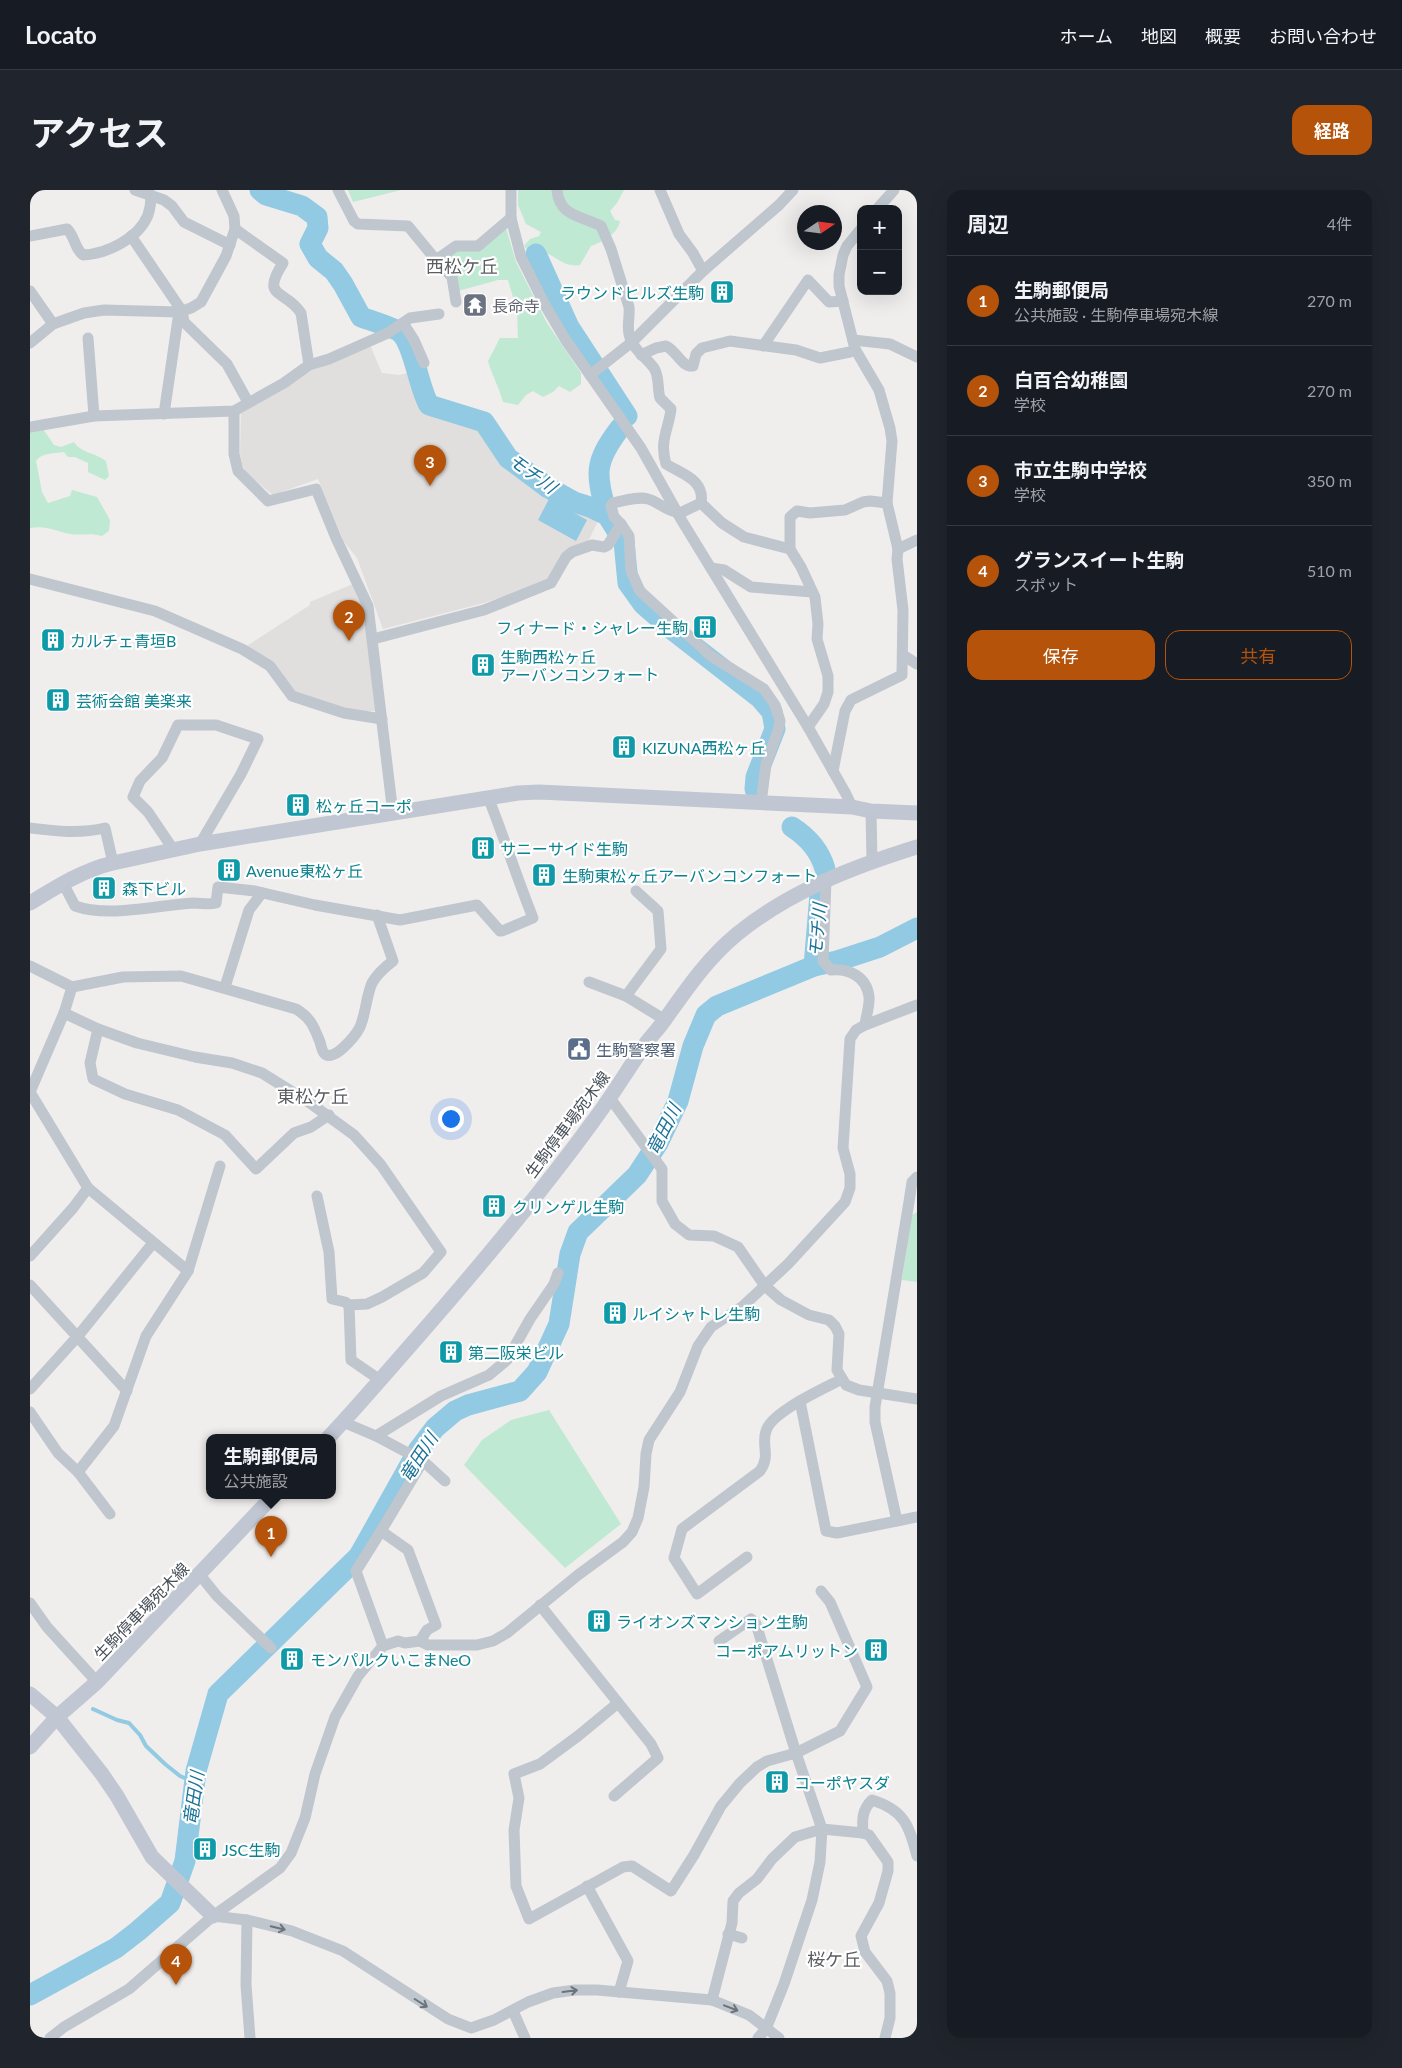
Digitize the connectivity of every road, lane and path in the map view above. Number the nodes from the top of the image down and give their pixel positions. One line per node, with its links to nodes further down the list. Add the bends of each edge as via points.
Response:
1 (135, 190): 9 (street)
2 (222, 190): 12 (street, via 234,216)
3 (338, 190): 17 (street, via 358,224 408,226)
4 (511, 190): 11 (street)
5 (557, 190): 27 (street, via 560,204 568,212 601,226 628,302 628,333)
6 (660, 190): 18 (street, via 674,225)
7 (793, 190): 18 (street)
8 (894, 190): 10 (street)
9 (151, 195): 15 (street, via 148,215); 16 (street, via 172,206 184,222)
10 (881, 205)
11 (511, 218): 17 (street, via 478,246 456,246); 35 (street, via 521,257 545,305)
12 (236, 229): 16 (street); 34 (street, via 284,263 273,285 301,313)
13 (857, 234): 20 (street, via 843,255 839,275)
14 (30, 236): 15 (street, via 66,229 83,255 120,244)
15 (131, 236): 22 (street)
16 (230, 245): 22 (street, via 201,302)
17 (436, 260): 21 (street, via 452,277)
18 (703, 272): 27 (street)
19 (30, 291): 24 (street)
20 (842, 301): 29 (street); 30 (street, via 829,302 808,280)
21 (456, 302)
22 (180, 312): 24 (street, via 104,310); 36 (street, via 184,322 227,364); 38 (street)
23 (439, 314): 25 (street, via 410,318)
24 (53, 324): 28 (street)
25 (402, 324): 33 (street, via 414,340); 34 (street, via 388,333)
26 (88, 338): 39 (street)
27 (632, 342): 31 (street); 35 (street)
28 (30, 343)
29 (854, 344): 30 (street, via 850,352 820,358 796,350); 32 (street, via 890,344); 42 (street, via 879,390 890,428 892,441)
30 (763, 346): 31 (street, via 730,341 704,347 696,354 691,367 666,346)
31 (641, 355): 41 (street, via 654,368 660,398 671,409 664,433 666,464 693,480 701,494)
32 (917, 357)
33 (424, 363)
34 (309, 365): 36 (street, via 284,384)
35 (594, 371): 43 (street)
36 (248, 402): 37 (street)
37 (234, 411): 38 (street); 51 (street, via 234,454 238,471 268,501 316,489 368,606)
38 (164, 414): 39 (street)
39 (94, 416): 40 (street)
40 (30, 427)
41 (701, 503): 43 (street); 46 (street, via 722,523 744,537)
42 (887, 503): 46 (street, via 870,501 845,510 797,511 790,517); 47 (street)
43 (678, 513): 44 (street, via 648,499 613,503 611,506); 48 (street)
44 (618, 528): 51 (street, via 608,545 572,552 564,559 551,583 484,610); 60 (street, via 629,536 631,572 640,591 711,656 764,689 774,705 780,721 766,764)
45 (917, 540): 47 (street)
46 (790, 549): 50 (street)
47 (898, 549): 52 (street)
48 (711, 568): 50 (street, via 724,570 751,587); 57 (street)
49 (30, 579): 56 (street, via 155,611 242,649 270,666 292,696 344,713)
50 (812, 592): 57 (street, via 828,692)
51 (373, 638): 56 (street)
52 (903, 655): 53 (street); 55 (street)
53 (917, 664)
54 (917, 671): 55 (street)
55 (902, 675): 58 (street, via 851,700 845,711)
56 (382, 719): 64 (street)
57 (808, 728): 58 (street)
58 (832, 771): 61 (street)
59 (488, 797): 60 (main road, via 538,792); 64 (main road); 76 (street, via 532,920 500,931 477,905 400,920)
60 (761, 803): 61 (main road)
61 (852, 806): 62 (main road)
62 (871, 811): 63 (main road); 69 (street)
63 (917, 813)
64 (393, 814): 66 (main road)
65 (30, 828): 70 (street, via 89,832 105,828)
66 (200, 844): 68 (main road); 68 (street, via 242,774 258,739 216,725 178,725 162,758 140,781 133,797 148,812)
67 (917, 847): 69 (main road, 生駒停車場宛木線)
68 (173, 849): 70 (main road)
69 (872, 861): 71 (main road, 生駒停車場宛木線)
70 (113, 863): 72 (main road)
71 (826, 880): 84 (main road, 生駒停車場宛木線, via 777,904 711,957); 85 (street, via 823,961 831,970 849,971 863,983 870,998)
72 (63, 883): 74 (street, via 75,906 83,909 131,910 212,904 216,903 218,887); 75 (main road)
73 (636, 891): 81 (street, via 658,911 660,949)
74 (262, 894): 76 (street); 80 (street, via 249,910)
75 (30, 903)
76 (377, 915): 80 (street, via 393,961 373,981 360,1027 334,1055 324,1053 313,1023 306,1015)
77 (30, 966): 79 (street)
78 (589, 982): 81 (street)
79 (72, 987): 80 (street, via 123,976 181,976); 83 (street)
80 (225, 987)
81 (626, 996): 84 (street)
82 (917, 1005): 85 (street)
83 (64, 1013): 86 (street); 87 (street)
84 (664, 1020): 88 (main road, 生駒停車場宛木線)
85 (864, 1025): 102 (street, via 850,1039 843,1148 850,1188 845,1202)
86 (98, 1029): 89 (street, via 137,1043 232,1063 262,1073); 90 (street, via 90,1062 94,1080 125,1094 178,1110 225,1135)
87 (30, 1092): 94 (street)
88 (610, 1098): 102 (street, via 662,1169 662,1201 675,1224 689,1235 714,1236 738,1247); 106 (main road, 生駒停車場宛木線, via 492,1250)
89 (329, 1115): 90 (street, via 294,1133 256,1168); 103 (street, via 354,1135 380,1165 441,1252 423,1273 382,1297 367,1304)
90 (228, 1140): 91 (street)
91 (224, 1151)
92 (220, 1166): 99 (street)
93 (917, 1177): 96 (street, via 912,1182)
94 (88, 1188): 97 (street); 98 (street)
95 (317, 1196): 103 (street, via 329,1252 332,1299)
96 (913, 1203): 109 (street)
97 (153, 1244): 99 (street); 104 (street)
98 (30, 1256)
99 (188, 1271): 108 (street, via 146,1336)
100 (558, 1273): 115 (street, via 507,1360 489,1375 441,1396)
101 (30, 1285): 104 (street)
102 (765, 1286): 105 (street, via 790,1306 829,1320 835,1326 839,1334 837,1370); 128 (street, via 712,1327 698,1346 680,1392 648,1440 644,1487 632,1532)
103 (349, 1305): 106 (street, via 351,1360)
104 (78, 1336): 107 (street); 108 (street)
105 (842, 1379): 109 (street, via 851,1388); 111 (street)
106 (380, 1380): 113 (main road, 生駒停車場宛木線)
107 (30, 1389)
108 (127, 1392): 117 (street, via 114,1426)
109 (877, 1392): 110 (street); 122 (street, via 875,1422)
110 (917, 1399)
111 (800, 1401): 122 (street, via 826,1531 837,1533); 124 (street, via 766,1430 766,1463 760,1471 682,1529 674,1558 696,1594)
112 (30, 1412): 117 (street, via 58,1453)
113 (343, 1422): 114 (main road, 生駒停車場宛木線); 115 (street)
114 (332, 1434)
115 (376, 1436): 116 (street)
116 (421, 1460): 118 (street); 123 (street)
117 (78, 1472): 120 (street)
118 (445, 1481)
119 (269, 1499): 125 (main road, 生駒停車場宛木線)
120 (110, 1514)
121 (917, 1517): 122 (street)
122 (897, 1521)
123 (381, 1531): 129 (street, via 408,1550 436,1625 427,1630); 131 (street, via 356,1571)
124 (747, 1558)
125 (200, 1575): 132 (street); 133 (main road, 生駒停車場宛木線)
126 (821, 1591): 138 (street, via 830,1602 867,1687 840,1731)
127 (30, 1603): 133 (street)
128 (540, 1605): 129 (street, via 493,1641 477,1645 428,1645); 135 (street)
129 (420, 1641): 131 (street, via 398,1641)
130 (720, 1641): 138 (street, via 751,1619 756,1624)
131 (384, 1646): 144 (street, via 358,1676 334,1716 315,1774 306,1818 291,1853 280,1868)
132 (270, 1648)
133 (97, 1682): 136 (main road, 生駒停車場宛木線)
134 (30, 1694): 136 (main road)
135 (618, 1703): 139 (street, via 651,1744 658,1758); 143 (street, via 540,1764 514,1774 519,1798 514,1830 516,1886 529,1920)
136 (57, 1717): 137 (main road, 生駒停車場宛木線); 144 (main road, via 117,1796 152,1857)
137 (30, 1747)
138 (796, 1753): 140 (street); 143 (street, via 767,1761 740,1783 721,1806 671,1891 632,1866 623,1867)
139 (614, 1796)
140 (822, 1829): 141 (street); 146 (street, via 795,1837 757,1879 739,1893 733,1901); 151 (street, via 820,1862 812,1900)
141 (863, 1833): 142 (street, via 864,1807 872,1800 888,1805 906,1822); 157 (street, via 870,1835 888,1862 879,1902 861,1936 865,1952 887,1981 890,1993 890,2018)
142 (917, 1856)
143 (587, 1886): 148 (street, via 628,1961)
144 (213, 1916): 145 (street); 152 (street, via 129,1989)
145 (247, 1920): 150 (street, one-way to 150, via 292,1931 343,1951 448,2019 471,2028); 153 (street, via 246,1986)
146 (728, 1934): 147 (street); 149 (street)
147 (742, 1938)
148 (619, 1992): 149 (street); 150 (street, one-way to 148, via 553,1993 575,1990)
149 (712, 2000): 151 (street, one-way to 151, via 749,2015)
150 (513, 2011): 154 (street)
151 (766, 2029): 155 (street); 156 (street)
152 (50, 2038)
153 (250, 2038)
154 (525, 2038)
155 (758, 2038)
156 (779, 2038)
157 (885, 2038)

